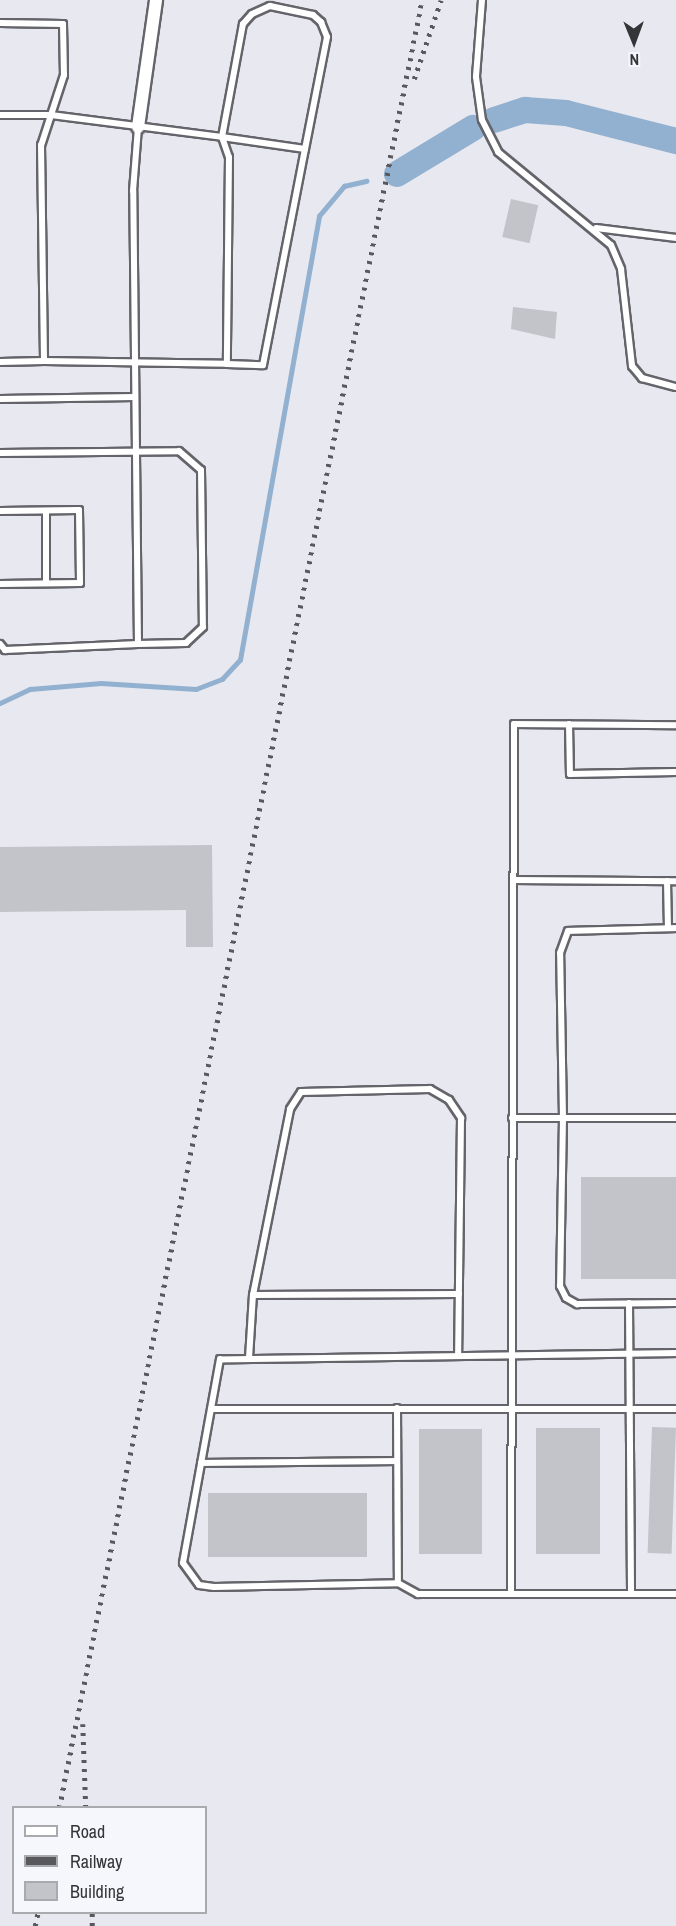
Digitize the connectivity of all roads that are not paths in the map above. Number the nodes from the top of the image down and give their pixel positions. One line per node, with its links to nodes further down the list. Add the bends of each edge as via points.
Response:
1 (156, 0): 6 (street)
2 (482, 0): 9 (lane, via 476,77 482,120 498,152)
3 (0, 23): 5 (lane, via 63,24 64,75)
4 (0, 115): 5 (lane)
5 (51, 115): 6 (lane); 12 (lane, via 41,146)
6 (138, 127): 7 (lane); 11 (lane)
7 (222, 136): 8 (lane); 8 (lane, via 243,24 270,6 313,15 327,37); 14 (lane, via 229,157)
8 (305, 149): 14 (lane, via 263,364)
9 (595, 228): 10 (lane); 15 (lane, via 611,244 621,269 632,366 642,378)
10 (676, 238)
11 (134, 360): 12 (lane); 14 (lane); 16 (lane)
12 (44, 361): 13 (lane)
13 (0, 362)
14 (227, 364)
15 (676, 387)
16 (135, 397): 17 (lane); 18 (lane)
17 (0, 399)
18 (135, 450): 19 (lane); 25 (lane); 25 (lane, via 179,451 201,470 203,627 198,637 186,643)
19 (0, 453)
20 (0, 511): 21 (lane)
21 (46, 511): 22 (lane); 22 (lane, via 79,510 80,583)
22 (46, 583): 23 (lane)
23 (0, 584)
24 (0, 644): 25 (lane, via 5,650)
25 (138, 644)
26 (569, 724): 27 (lane); 28 (lane, via 570,774); 29 (lane, via 514,724)
27 (676, 724)
28 (676, 772)
29 (513, 880): 30 (lane); 34 (lane)
30 (667, 881): 31 (lane); 32 (lane)
31 (676, 881)
32 (668, 928): 33 (lane); 35 (lane, via 580,928 562,940)
33 (676, 928)
34 (512, 1118): 35 (lane); 43 (lane)
35 (563, 1118): 36 (lane); 39 (lane, via 560,1287 566,1298 577,1304)
36 (676, 1118)
37 (459, 1294): 38 (lane); 38 (lane, via 461,1118 448,1100 430,1089 301,1092 291,1109); 44 (lane)
38 (253, 1295): 45 (lane)
39 (629, 1303): 40 (lane); 41 (lane)
40 (676, 1303)
41 (629, 1353): 42 (lane); 43 (lane); 49 (lane)
42 (676, 1353)
43 (510, 1355): 44 (lane); 46 (lane)
44 (458, 1356): 45 (lane)
45 (249, 1358): 48 (lane, via 220,1359)
46 (510, 1407): 47 (lane); 49 (lane); 54 (lane)
47 (397, 1408): 48 (lane); 51 (lane)
48 (210, 1409): 52 (lane)
49 (630, 1409): 50 (lane); 55 (lane)
50 (676, 1409)
51 (397, 1461): 52 (lane); 53 (lane)
52 (201, 1463): 53 (lane, via 183,1563 199,1585)
53 (398, 1583): 54 (lane, via 418,1594)
54 (511, 1594): 55 (lane)
55 (631, 1594): 56 (lane)
56 (676, 1594)

